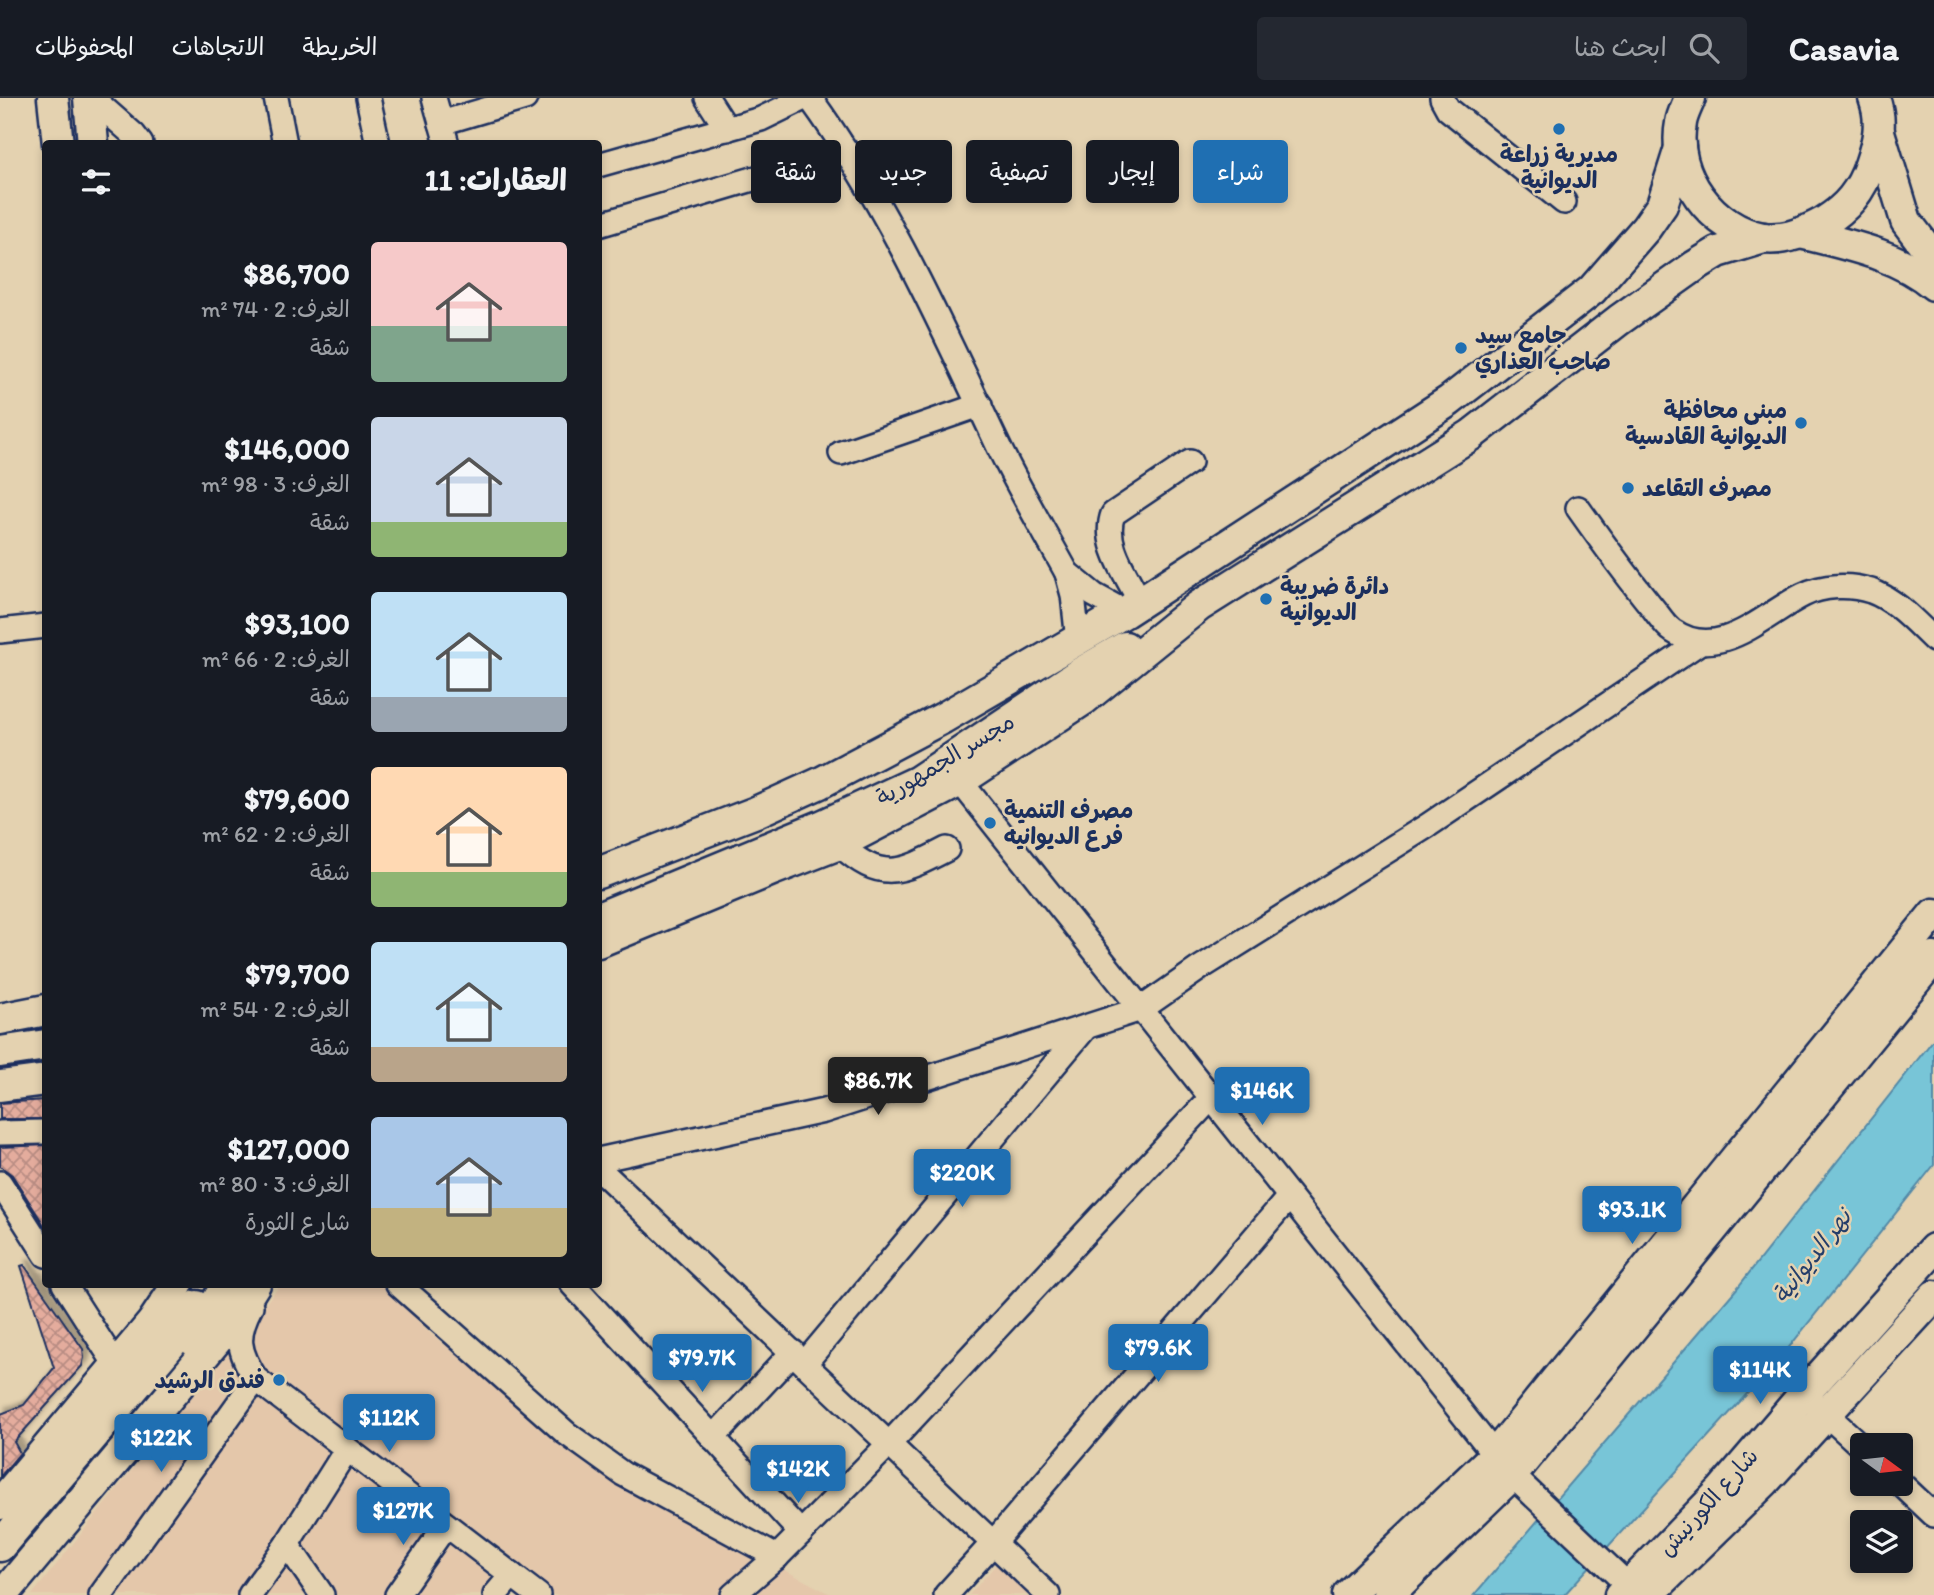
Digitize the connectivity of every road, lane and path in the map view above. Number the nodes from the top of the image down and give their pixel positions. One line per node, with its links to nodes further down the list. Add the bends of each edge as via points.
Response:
1 (53, 98): 15 (main road)
2 (276, 98): 17 (street)
3 (368, 98): 18 (street)
4 (434, 98): 14 (street)
5 (525, 98): 14 (street)
6 (707, 98): 13 (street)
7 (804, 98): 13 (street)
8 (810, 98): 19 (street)
9 (1442, 98): 22 (street, via 1448,109)
10 (1881, 112): 21 (main road); 24 (main road, via 1868,171 1853,199 1831,218)
11 (1680, 117): 25 (main road, via 1687,173 1697,192 1727,225); 36 (main road, via 1662,205 1592,290 1449,401)
12 (93, 120): 16 (street)
13 (727, 129): 20 (street)
14 (444, 133)
15 (58, 140)
16 (138, 140)
17 (284, 140)
18 (377, 140)
19 (847, 151): 23 (street); 31 (street, via 917,276)
20 (602, 164)
21 (1899, 200): 26 (main road, via 1913,221); 28 (main road, via 1906,221)
22 (1564, 202)
23 (602, 224)
24 (1801, 233): 25 (main road); 27 (main road)
25 (1764, 238): 37 (main road, via 1718,252 1695,266 1471,435)
26 (1934, 238)
27 (1861, 250): 29 (main road, via 1898,262); 30 (main road, via 1883,262)
28 (1934, 258)
29 (1934, 285)
30 (1934, 305)
31 (981, 405): 32 (street); 35 (street)
32 (841, 453)
33 (1190, 462): 36 (street, via 1113,514 1108,527 1111,545)
34 (1578, 508): 42 (street, via 1671,631)
35 (1066, 573): 36 (street, via 1094,595); 41 (street)
36 (1138, 603): 41 (main road); 43 (main road, مجسر الجمهورية)
37 (1199, 606): 43 (main road, مجسر الجمهورية); 44 (main road, via 1083,700)
38 (42, 626): 39 (street)
39 (0, 631)
40 (1934, 640): 42 (street, via 1902,610 1871,592 1839,586 1804,594 1750,628)
41 (1078, 641): 47 (main road, via 820,782)
42 (1699, 643): 53 (street, via 1427,826)
43 (1038, 692): 48 (main road, مجسر الجمهورية, via 885,776); 50 (main road, مجسر الجمهورية, via 918,781 884,799)
44 (961, 781): 45 (main road); 53 (street)
45 (839, 844): 46 (street, via 858,862 890,872 911,868); 51 (main road)
46 (947, 849)
47 (602, 871)
48 (602, 897)
49 (1934, 914): 89 (main road)
50 (602, 916)
51 (602, 940)
52 (1934, 958): 89 (main road)
53 (1141, 1009): 56 (street); 63 (street)
54 (42, 1011): 55 (main road)
55 (0, 1019)
56 (1086, 1027): 66 (street, via 824,1111); 80 (street)
57 (42, 1046): 58 (main road)
58 (0, 1052)
59 (42, 1062): 60 (main road)
60 (0, 1066)
61 (42, 1081): 62 (main road)
62 (0, 1086)
63 (1211, 1098): 69 (street); 87 (street)
64 (42, 1132): 65 (street)
65 (0, 1133)
66 (602, 1159)
67 (602, 1172): 80 (street)
68 (0, 1183): 70 (street)
69 (1289, 1197): 89 (street); 95 (street)
70 (42, 1249)
71 (1934, 1250): 82 (main road, شارع الكورنيش)
72 (67, 1288): 81 (street)
73 (175, 1288): 81 (main road)
74 (207, 1288): 97 (main road, via 178,1335)
75 (226, 1288): 99 (main road, via 189,1348)
76 (403, 1288): 98 (street, via 566,1433 623,1474)
77 (576, 1288): 86 (street)
78 (258, 1289): 83 (street, via 239,1340); 102 (main road)
79 (1934, 1296): 82 (main road, شارع الكورنيش)
80 (799, 1358): 86 (street); 87 (street)
81 (116, 1365): 91 (main road)
82 (1840, 1375): 84 (main road, شارع الكورنيش)
83 (256, 1379): 88 (street); 103 (street)
84 (1815, 1404): 85 (street); 101 (main road, شارع الكورنيش, via 1765,1480)
85 (1850, 1436)
86 (713, 1438): 94 (street)
87 (889, 1444): 94 (street); 95 (street)
88 (346, 1449): 93 (street); 96 (street)
89 (1503, 1465): 101 (street); 112 (main road); 113 (main road)
90 (1913, 1495): 92 (street)
91 (0, 1504)
92 (1934, 1515)
93 (446, 1525): 100 (street); 106 (street)
94 (801, 1533): 98 (street)
95 (994, 1542): 110 (street); 111 (street)
96 (287, 1544): 104 (street); 105 (street)
97 (0, 1546)
98 (777, 1557): 109 (street)
99 (0, 1571)
100 (512, 1575): 107 (street); 108 (street)
101 (1630, 1589)
102 (2, 1595)
103 (101, 1595)
104 (250, 1595)
105 (322, 1595)
106 (397, 1595)
107 (495, 1595)
108 (538, 1595)
109 (733, 1595)
110 (946, 1595)
111 (1048, 1595)
112 (1348, 1595)
113 (1388, 1595)

